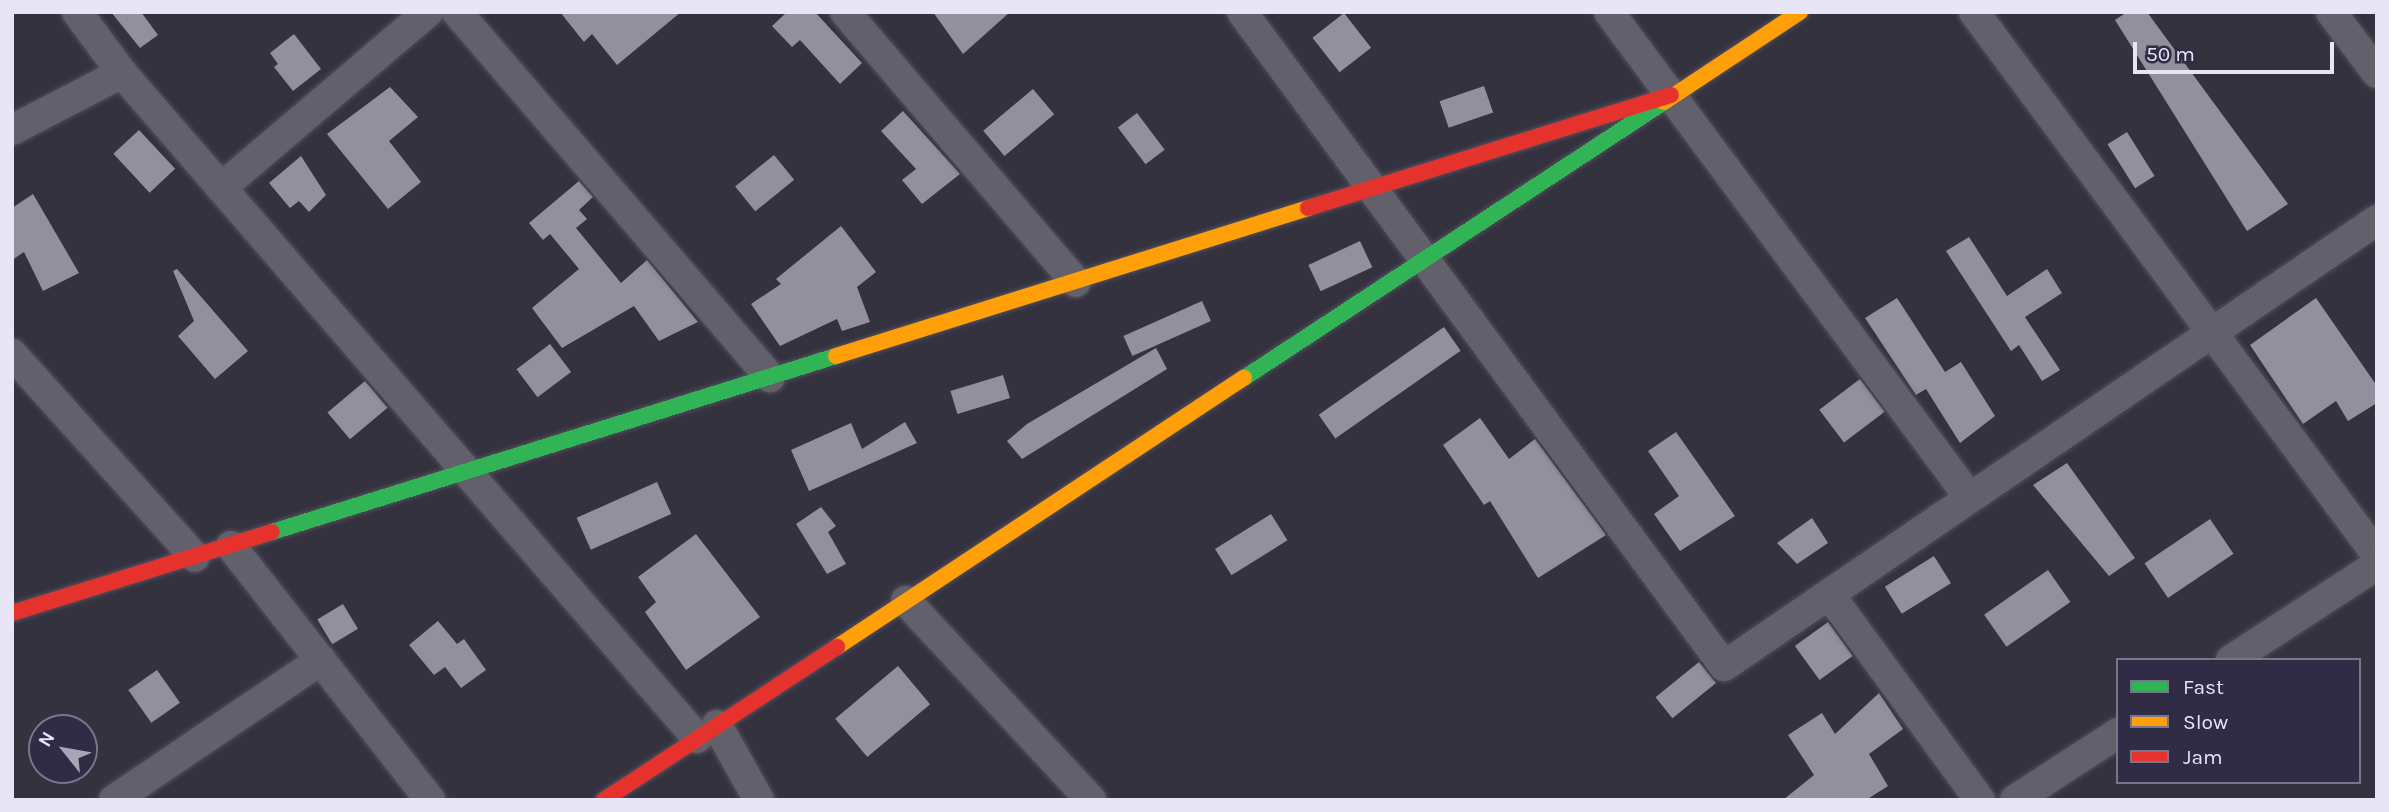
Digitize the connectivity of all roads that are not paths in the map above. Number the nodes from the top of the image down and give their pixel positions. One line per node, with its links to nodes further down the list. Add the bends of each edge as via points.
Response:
1 (77, 12): 10 (street)
2 (428, 12): 14 (street)
3 (457, 12): 21 (street)
4 (845, 12): 18 (street)
5 (1242, 12): 15 (street)
6 (1609, 12): 12 (street)
7 (1800, 12): 12 (street)
8 (1974, 12): 19 (street)
9 (2331, 12): 11 (street)
10 (122, 73): 13 (street); 14 (street)
11 (2377, 73)
12 (1671, 95): 15 (street); 17 (street); 23 (street)
13 (12, 130)
14 (221, 188): 22 (street)
15 (1372, 190): 17 (street); 18 (street)
16 (2377, 220): 19 (street)
17 (1423, 259): 28 (street, via 1724,666); 29 (street)
18 (1076, 282): 21 (street)
19 (2212, 332): 23 (street); 25 (street)
20 (12, 354): 26 (street)
21 (770, 377): 22 (street)
22 (467, 472): 24 (street); 33 (street)
23 (1970, 498): 28 (street)
24 (231, 545): 26 (street); 32 (street)
25 (2377, 555)
26 (195, 557): 30 (street)
27 (2377, 565): 31 (street)
28 (1829, 594): 40 (street)
29 (906, 601): 33 (street); 39 (street)
30 (12, 613)
31 (2234, 658)
32 (321, 660): 35 (street); 36 (street)
33 (707, 732): 37 (street); 38 (street)
34 (2116, 734): 41 (street)
35 (114, 800)
36 (430, 800)
37 (604, 800)
38 (759, 800)
39 (1091, 800)
40 (1980, 800)
41 (2015, 800)

